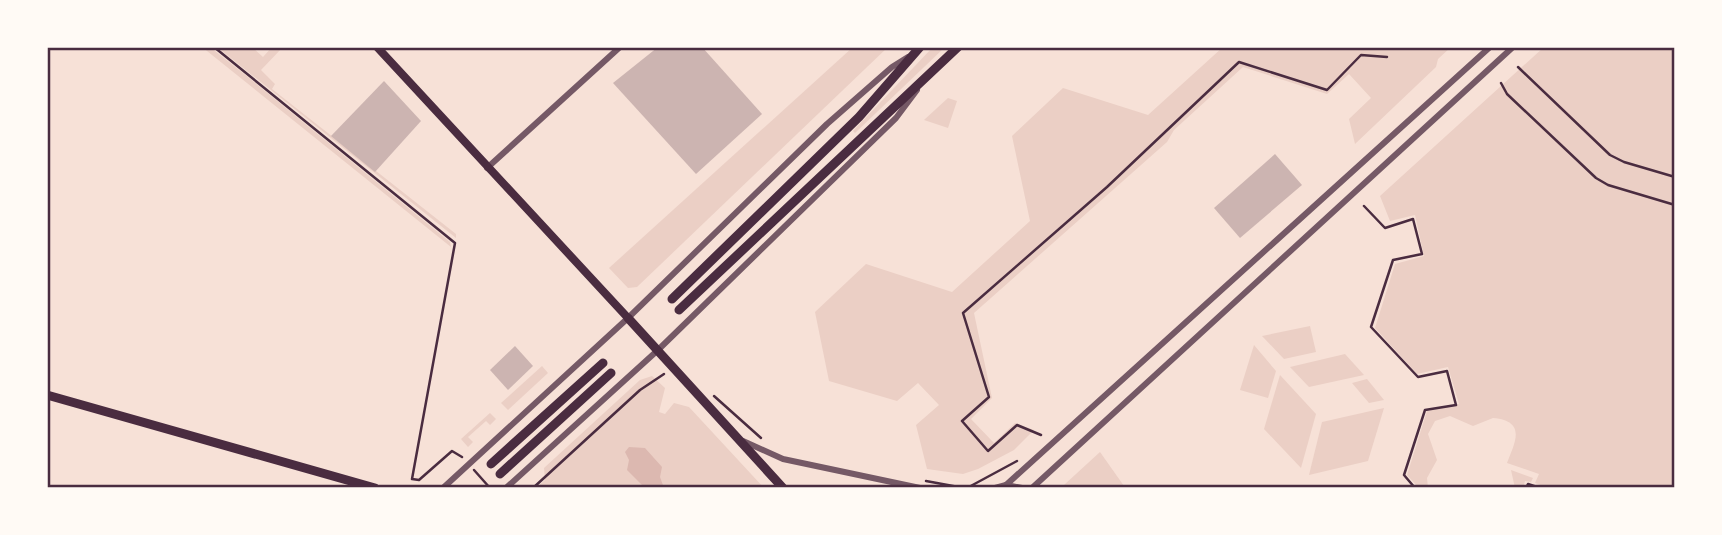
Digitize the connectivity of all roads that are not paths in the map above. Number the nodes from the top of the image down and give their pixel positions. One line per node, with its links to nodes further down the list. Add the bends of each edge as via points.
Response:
1 (377, 47): 9 (main road)
2 (620, 47): 9 (street)
3 (920, 47): 7 (main road)
4 (958, 47): 8 (main road)
5 (1490, 47): 21 (street)
6 (1513, 47): 30 (street)
7 (913, 55): 10 (main road, via 859,117); 12 (street, via 892,67 827,124)
8 (927, 77): 11 (main road); 13 (street, via 896,118)
9 (487, 168): 12 (main road)
10 (672, 299)
11 (678, 310)
12 (628, 318): 13 (main road); 24 (street)
13 (658, 350): 17 (main road); 25 (street)
14 (603, 363): 18 (main road)
15 (611, 373): 19 (main road)
16 (47, 395): 20 (main road)
17 (739, 440): 26 (main road); 27 (street, via 783,459)
18 (491, 464)
19 (500, 474)
20 (338, 477): 22 (street); 23 (main road)
21 (1006, 485): 28 (street); 29 (street)
22 (350, 488)
23 (375, 488)
24 (443, 488)
25 (506, 488)
26 (783, 488)
27 (920, 488)
28 (995, 488)
29 (1022, 488)
30 (1032, 488)

